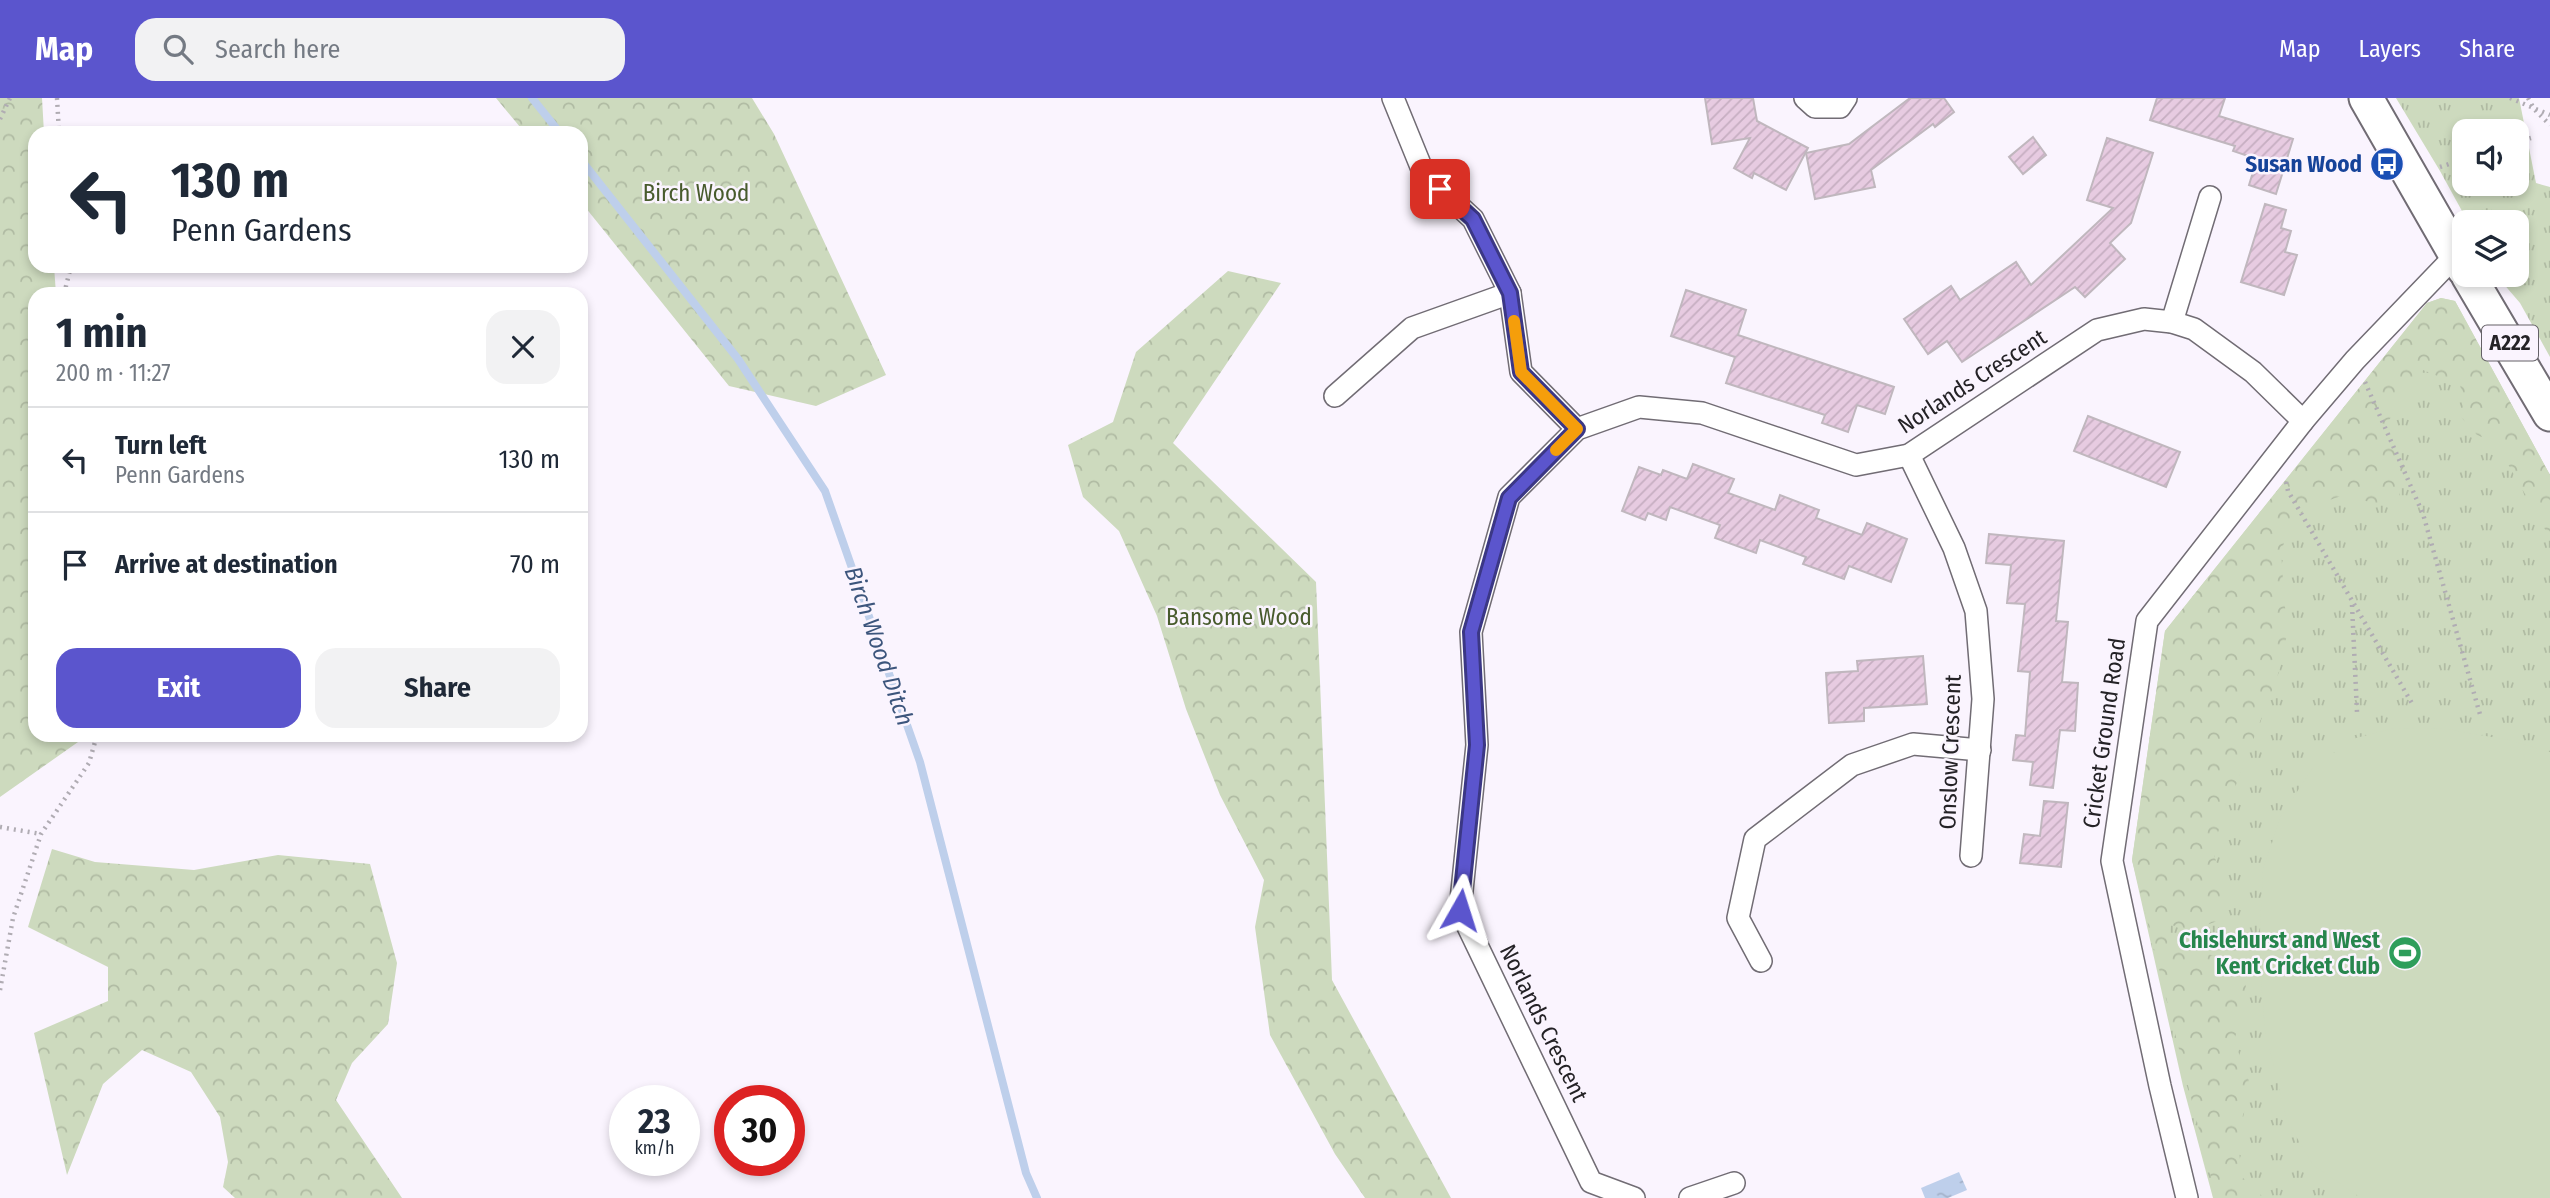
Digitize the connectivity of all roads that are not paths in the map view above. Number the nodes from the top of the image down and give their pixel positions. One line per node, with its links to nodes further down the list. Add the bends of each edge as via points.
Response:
1 (1393, 98): 9 (street, via 1424,174 1473,219)
2 (1805, 98): 3 (street, via 1815,107 1840,107)
3 (1846, 98)
4 (2366, 98): 6 (main road, A222)
5 (2210, 197): 10 (street)
6 (2452, 248)
7 (2452, 275): 13 (street, Cricket Ground Road, via 2355,360)
8 (2474, 287): 12 (main road, A222)
9 (1510, 293): 11 (street, via 1412,328); 14 (street, via 1521,372)
10 (2172, 322): 13 (street, Norlands Crescent, via 2194,329 2253,372); 15 (street, Norlands Crescent, via 2144,319 2097,330)
11 (1335, 396)
12 (2550, 414)
13 (2303, 421): 22 (street, Cricket Ground Road, via 2147,621 2112,861)
14 (1577, 429): 15 (street, Norlands Crescent, via 1639,407 1702,414 1856,465); 20 (street, Norlands Crescent, via 1509,498 1471,632 1477,745 1460,910 1591,1182)
15 (1909, 455): 16 (street, Onslow Crescent, via 1954,548 1976,611 1983,699)
16 (1980, 750): 17 (street, Onslow Crescent); 18 (street, via 1913,744 1852,765 1755,839 1738,918)
17 (1971, 856)
18 (1761, 961)
19 (1734, 1183): 21 (street)
20 (1634, 1198)
21 (1690, 1198)
22 (2187, 1198)

